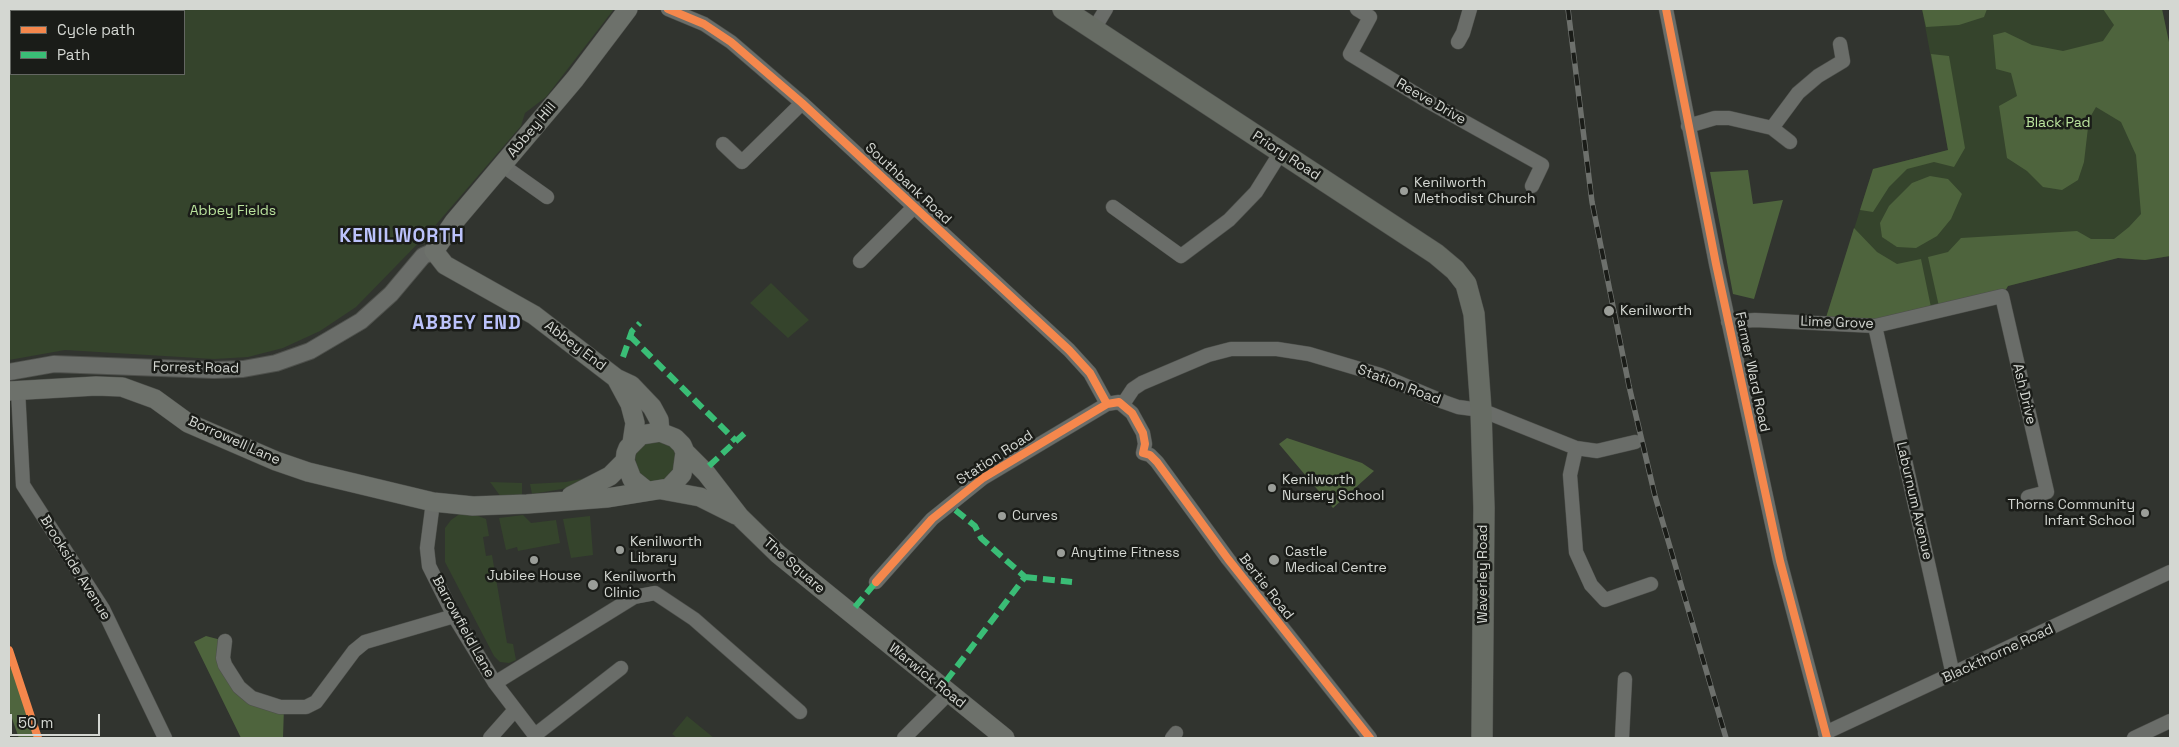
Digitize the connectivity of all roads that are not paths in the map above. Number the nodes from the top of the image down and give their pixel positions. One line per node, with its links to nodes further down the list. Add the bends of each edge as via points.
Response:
1 (628, 9): 17 (main road, Abbey Hill)
2 (668, 9): 11 (street, Southbank Road, via 704,24 731,42)
3 (1063, 9): 8 (main road, Priory Road)
4 (1106, 9): 8 (street)
5 (1357, 9): 18 (street, Reeve Drive, via 1370,17 1350,54 1542,165)
6 (1470, 9): 9 (street, via 1464,33)
7 (1666, 9): 12 (street, Farmer Ward Road)
8 (1094, 29): 16 (main road, Priory Road)
9 (1458, 42)
10 (1840, 44): 13 (street, via 1845,64 1818,76 1798,93)
11 (802, 103): 15 (street, via 742,162); 20 (street, Southbank Road)
12 (1688, 126): 13 (street, via 1715,118 1729,118); 25 (street, Farmer Ward Road)
13 (1772, 128): 14 (street)
14 (1790, 142)
15 (723, 144)
16 (1281, 152): 21 (street, via 1256,192 1229,220 1181,256); 32 (main road, Priory Road, via 1449,264 1461,276 1470,292)
17 (502, 165): 19 (street); 22 (main road, Abbey Hill)
18 (1532, 186)
19 (547, 197)
20 (914, 207): 23 (street); 30 (street, Southbank Road, via 1069,350 1090,373)
21 (1113, 207)
22 (434, 251): 27 (street, Forrest Road, via 423,256 391,294 362,321 310,351 276,363 214,370 54,364); 28 (main road, Abbey End, via 445,265 534,315)
23 (860, 261)
24 (2002, 296): 26 (street, Lime Grove); 40 (street, Ash Drive, via 2051,490)
25 (1728, 322): 26 (street, Lime Grove, via 1755,320); 58 (street, Farmer Ward Road, via 1780,562)
26 (1875, 326): 51 (street, Laburnum Avenue)
27 (9, 372)
28 (616, 378): 33 (main road, Abbey End, via 632,385 652,407 659,420); 35 (main road, Abbey End, via 636,423)
29 (13, 390): 42 (main road, Borrowell Lane, via 122,388 155,399 188,422 276,461 308,472); 60 (street, Brookside Avenue, via 23,485 103,609)
30 (1107, 404): 31 (street); 45 (street, Station Road, via 983,478 950,503)
31 (1123, 404): 32 (street, Station Road, via 1133,389 1171,369 1232,349 1259,348 1309,354 1345,364 1458,407); 64 (street, Bertie Road, via 1143,433 1143,453 1157,462 1228,559)
32 (1481, 410): 36 (street, Station Road); 65 (main road, Waverley Road, via 1484,500)
33 (660, 432): 35 (main road, via 641,435); 37 (main road, via 674,438)
34 (1635, 442): 36 (street, Station Road, via 1597,451)
35 (632, 443): 38 (main road)
36 (1576, 448): 46 (street, via 1570,475 1576,552 1591,585 1605,600)
37 (684, 449): 39 (main road, via 684,467 679,479 669,488); 43 (main road, The Square)
38 (625, 461): 39 (main road, via 632,478); 41 (main road, via 591,488)
39 (654, 490): 41 (main road, Borrowell Lane, via 619,497); 43 (main road, The Square, via 700,497)
40 (2028, 497)
41 (558, 501): 42 (main road, Borrowell Lane, via 496,506)
42 (433, 502): 48 (street, Barrowfield Lane, via 427,548 429,566)
43 (740, 517): 47 (main road, The Square, via 778,554)
44 (2170, 572): 51 (street, Blackthorne Road)
45 (876, 582)
46 (1651, 584)
47 (850, 614): 54 (main road, Warwick Road)
48 (454, 616): 49 (street, via 365,642 354,651 316,702 306,707 280,707 252,698 239,687 226,665 223,658); 53 (street, Barrowfield Lane)
49 (225, 641)
50 (621, 668): 59 (street)
51 (1953, 675): 58 (street, Blackthorne Road)
52 (1625, 679): 66 (street)
53 (495, 683): 55 (street, Barrowfield Lane); 56 (street, via 639,594 651,593 689,614)
54 (949, 693): 62 (street); 63 (main road, Warwick Road)
55 (514, 711): 59 (street, Barrowfield Lane); 61 (street)
56 (800, 712)
57 (2170, 721): 67 (street)
58 (1826, 736)
59 (536, 737)
60 (165, 738)
61 (490, 738)
62 (904, 738)
63 (1005, 738)
64 (1370, 738)
65 (1482, 738)
66 (1622, 738)
67 (2134, 738)

